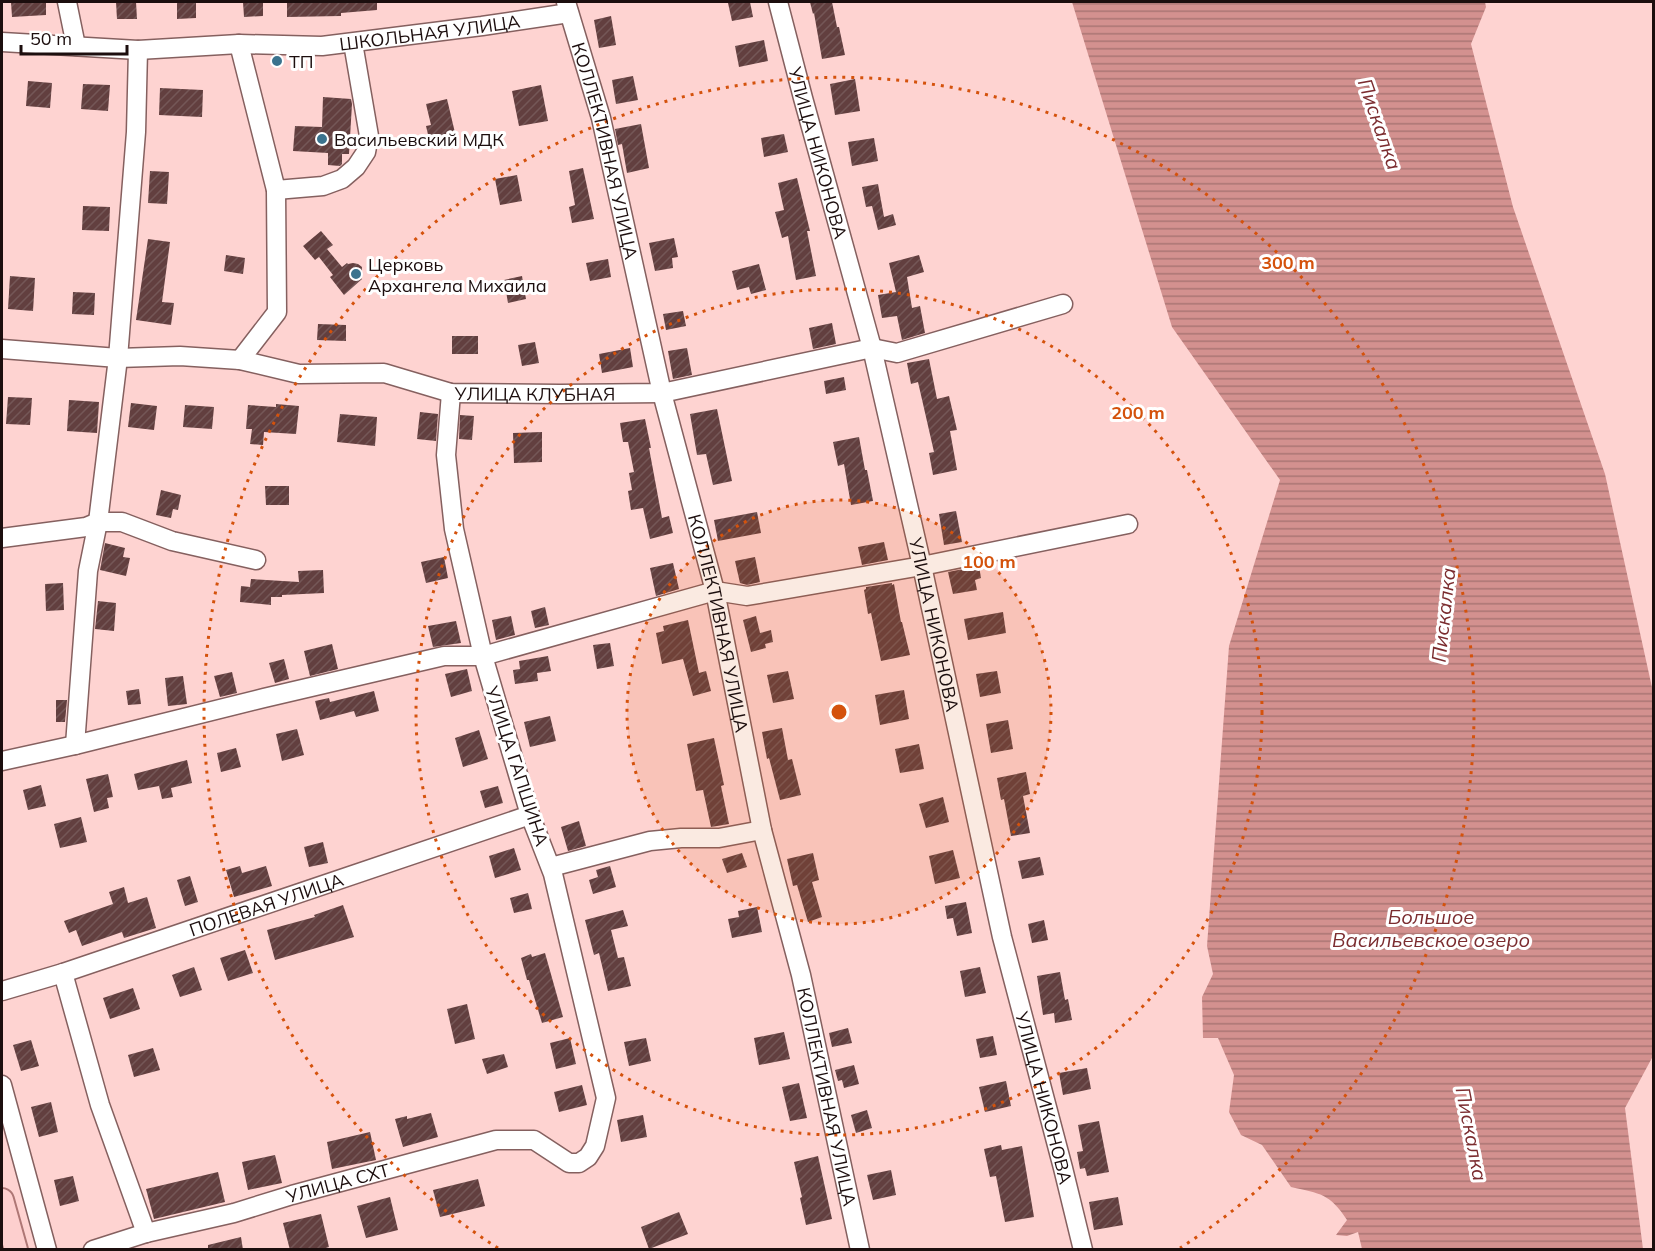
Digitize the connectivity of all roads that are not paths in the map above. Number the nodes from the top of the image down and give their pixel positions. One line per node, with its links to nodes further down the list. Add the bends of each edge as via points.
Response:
1 (67, 2): 7 (street)
2 (778, 2): 11 (street, УЛИЦА НИКОНОВА)
3 (568, 7): 5 (street, ШКОЛЬНАЯ УЛИЦА); 16 (street, КОЛЛЕКТИВНАЯ УЛИЦА, via 601,118)
4 (2, 42): 7 (street, ШКОЛЬНАЯ УЛИЦА)
5 (353, 43): 6 (street, ШКОЛЬНАЯ УЛИЦА); 9 (street, via 369,136 366,152 342,179 323,186)
6 (239, 44): 8 (street, ШКОЛЬНАЯ УЛИЦА); 9 (street)
7 (76, 46): 8 (street, ШКОЛЬНАЯ УЛИЦА)
8 (138, 50): 13 (street, via 136,132)
9 (276, 190): 14 (street, via 277,312)
10 (1063, 304): 11 (street, УЛИЦА КЛУБНАЯ, via 897,352)
11 (872, 348): 16 (street, УЛИЦА КЛУБНАЯ); 21 (street, УЛИЦА НИКОНОВА)
12 (2, 349): 13 (street, УЛИЦА КЛУБНАЯ)
13 (118, 358): 14 (street, УЛИЦА КЛУБНАЯ, via 180,356); 17 (street)
14 (240, 360): 15 (street, УЛИЦА КЛУБНАЯ, via 299,374 384,374)
15 (451, 393): 16 (street, УЛИЦА КЛУБНАЯ); 23 (street, УЛИЦА ГАПШИНА, via 446,455 454,529)
16 (662, 393): 22 (street, КОЛЛЕКТИВНАЯ УЛИЦА)
17 (98, 522): 19 (street); 20 (street, via 122,522 172,541); 24 (street, via 88,571)
18 (1128, 524): 21 (street)
19 (2, 538)
20 (256, 560)
21 (922, 566): 22 (street, via 747,596); 39 (street, УЛИЦА НИКОНОВА, via 1002,937)
22 (715, 591): 23 (street); 27 (street, КОЛЛЕКТИВНАЯ УЛИЦА)
23 (483, 656): 24 (street, via 444,656); 26 (street, УЛИЦА ГАПШИНА)
24 (75, 745): 25 (street)
25 (2, 761)
26 (530, 815): 28 (street, УЛИЦА ГАПШИНА); 29 (street, ПОЛЕВАЯ УЛИЦА)
27 (762, 830): 28 (street, via 719,838 650,841); 38 (street, КОЛЛЕКТИВНАЯ УЛИЦА, via 801,975)
28 (551, 867): 32 (street, УЛИЦА ГАПШИНА, via 606,1098 595,1146)
29 (63, 973): 30 (street, ПОЛЕВАЯ УЛИЦА); 34 (street, via 100,1106)
30 (2, 991)
31 (2, 1085): 36 (street)
32 (579, 1163): 34 (street, УЛИЦА СХТ, via 569,1163 534,1140 496,1140 234,1213)
33 (2, 1200): 35 (main road)
34 (146, 1233): 37 (street, УЛИЦА СХТ)
35 (16, 1250)
36 (48, 1250)
37 (93, 1250)
38 (860, 1250)
39 (1083, 1250)

